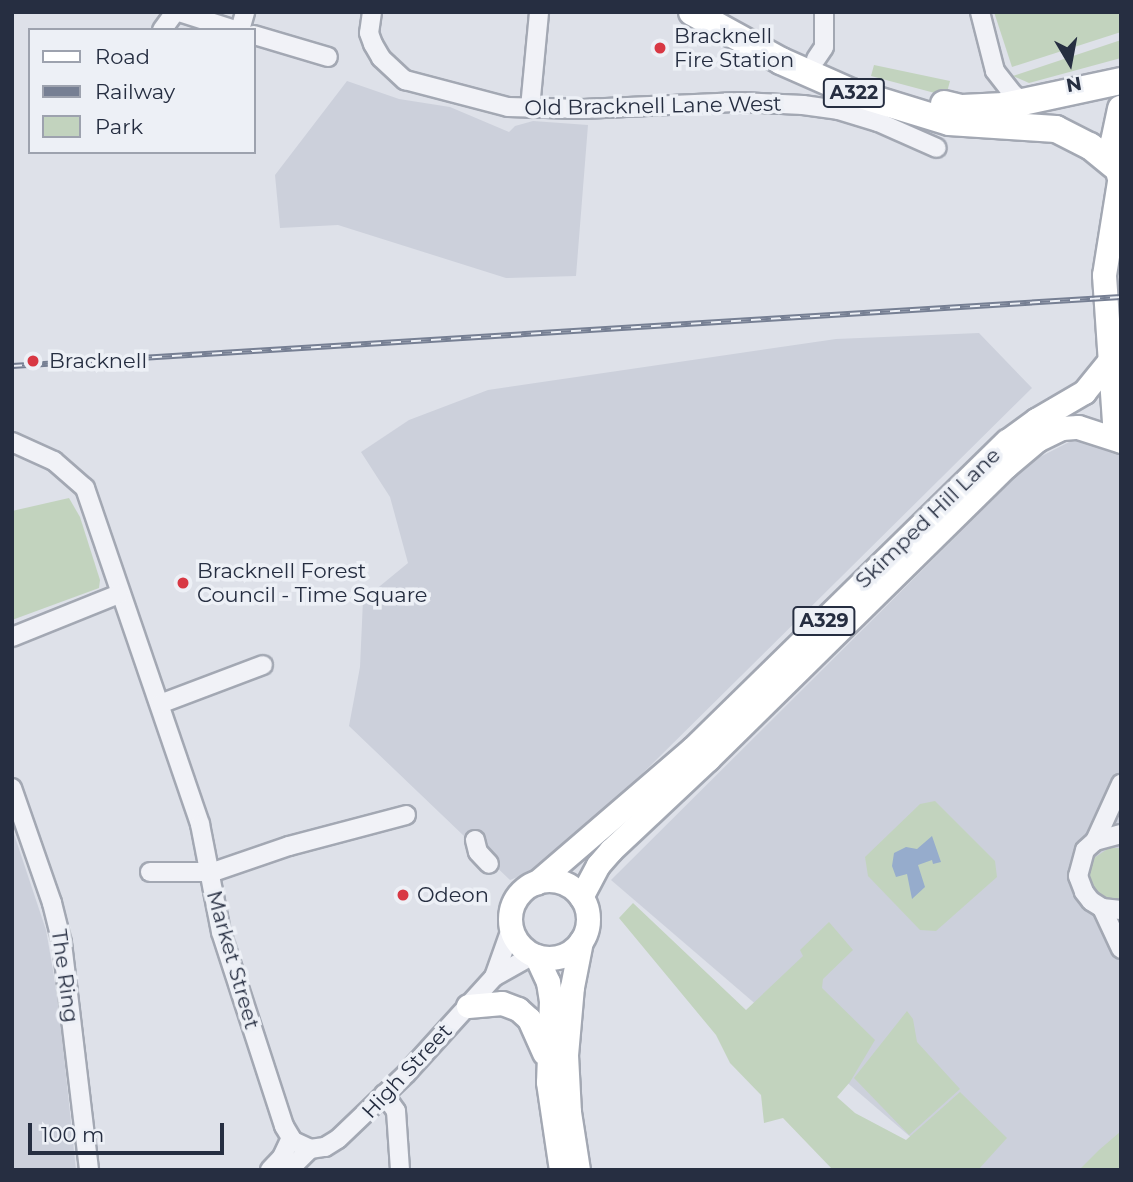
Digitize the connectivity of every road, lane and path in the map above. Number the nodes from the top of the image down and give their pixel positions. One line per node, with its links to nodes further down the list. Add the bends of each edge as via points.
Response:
1 (177, 12): 9 (street); 10 (street)
2 (245, 12): 11 (street)
3 (372, 12): 18 (street, Old Bracknell Lane West, via 369,33 373,44 405,80 508,107)
4 (539, 12): 18 (street)
5 (692, 12): 22 (highway, A322, via 781,61 850,92 949,122 1056,129 1090,146)
6 (728, 12): 14 (highway, A322)
7 (824, 12): 14 (street, via 824,47)
8 (980, 12): 15 (street)
9 (164, 28)
10 (230, 28)
11 (238, 28)
12 (256, 36): 13 (street)
13 (328, 57)
14 (816, 59): 19 (highway, A322, via 867,81)
15 (995, 72): 17 (street); 19 (street, via 979,101)
16 (1121, 81): 17 (highway, A322)
17 (1026, 103): 19 (highway, A322)
18 (530, 108): 21 (street, Old Bracknell Lane West, via 740,102 803,105 878,122)
19 (962, 108)
20 (1121, 109): 22 (highway, via 1114,132)
21 (937, 148)
22 (1119, 173): 23 (main road, A329, via 1104,275)
23 (1109, 361): 24 (main road, A329, via 1114,423); 38 (main road, Skimped Hill Lane / A329, via 1084,392 1007,440 693,748)
24 (1121, 441): 39 (main road, Skimped Hill Lane / A329, via 1078,427 1062,428 1037,440 1005,467 611,849)
25 (12, 442): 26 (street, Market Street, via 44,454 82,483)
26 (120, 594): 27 (street); 29 (street, Market Street)
27 (12, 637)
28 (263, 665): 29 (street)
29 (160, 704): 51 (street, Market Street, via 203,833 222,936)
30 (1121, 784): 35 (street)
31 (12, 788): 53 (street, The Ring, via 62,943)
32 (407, 815): 37 (street, via 209,871)
33 (1121, 834): 35 (street)
34 (475, 840): 36 (street)
35 (1095, 841): 40 (street, via 1085,850 1078,876 1084,892)
36 (489, 864)
37 (150, 873)
38 (536, 883): 39 (main road, via 563,883); 42 (main road, via 513,904)
39 (581, 897): 43 (main road, via 588,915)
40 (1102, 908): 41 (street); 44 (street)
41 (1121, 910)
42 (511, 929): 45 (main road, via 518,943); 46 (street, High Street)
43 (582, 941): 45 (main road, via 561,957); 59 (main road, via 572,987 566,1055)
44 (1121, 949)
45 (535, 956): 46 (street, High Street); 48 (main road, via 548,982 551,1001)
46 (494, 978): 47 (street, High Street)
47 (468, 1006): 48 (main road, via 502,1003 518,1009 534,1028); 49 (street, High Street)
48 (547, 1060): 58 (main road, via 552,1128)
49 (384, 1094): 50 (street, via 397,1111); 52 (street, High Street, via 338,1139)
50 (400, 1134): 56 (street); 57 (street)
51 (289, 1136): 52 (street); 54 (street, via 282,1157)
52 (310, 1149): 55 (street, High Street)
53 (89, 1170)
54 (270, 1170)
55 (289, 1170)
56 (400, 1170)
57 (411, 1170)
58 (561, 1170)
59 (579, 1170)

